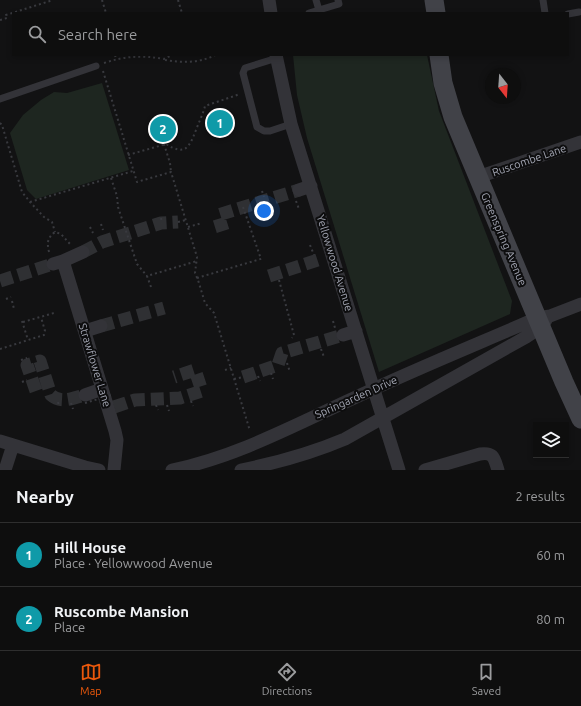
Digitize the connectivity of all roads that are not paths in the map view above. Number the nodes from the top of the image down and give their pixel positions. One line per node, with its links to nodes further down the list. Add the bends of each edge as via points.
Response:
1 (269, 0): 7 (street)
2 (316, 0): 6 (lane)
3 (338, 0): 6 (lane, via 339,4)
4 (434, 0): 9 (main road)
5 (543, 0): 10 (lane)
6 (318, 10): 8 (lane)
7 (271, 12)
8 (312, 12)
9 (436, 12)
10 (545, 12)
11 (579, 12): 12 (lane)
12 (569, 14)
13 (276, 56): 17 (street, Yellowwood Avenue); 17 (lane, via 245,68 243,72 257,126 270,131)
14 (439, 56): 19 (main road, Greenspring Avenue, via 443,83 453,118)
15 (98, 65): 16 (lane)
16 (0, 99)
17 (291, 124): 25 (street, Yellowwood Avenue, via 302,191 322,257 349,333)
18 (581, 142): 19 (street, Ruscombe Lane)
19 (478, 177): 22 (main road, Greenspring Avenue)
20 (77, 250): 24 (street, Strawflower Lane, via 55,260)
21 (581, 304): 22 (street)
22 (543, 320): 25 (street, Springarden Drive); 28 (street, via 526,337); 29 (main road, Greenspring Avenue, via 564,382)
23 (102, 326): 24 (street)
24 (85, 331): 27 (street, Strawflower Lane)
25 (374, 389): 28 (street, Yellowwood Avenue); 35 (street, Springarden Drive, via 254,444)
26 (85, 399): 27 (street)
27 (109, 400): 34 (street, Strawflower Lane, via 116,440)
28 (383, 418): 36 (street, via 331,445); 37 (street, Yellowwood Avenue)
29 (581, 419)
30 (0, 441): 31 (street)
31 (13, 445): 32 (street); 33 (street)
32 (5, 470)
33 (99, 470)
34 (114, 470)
35 (172, 470)
36 (241, 470)
37 (399, 470)
38 (425, 470): 39 (street, via 487,453 495,460)
39 (498, 470)

